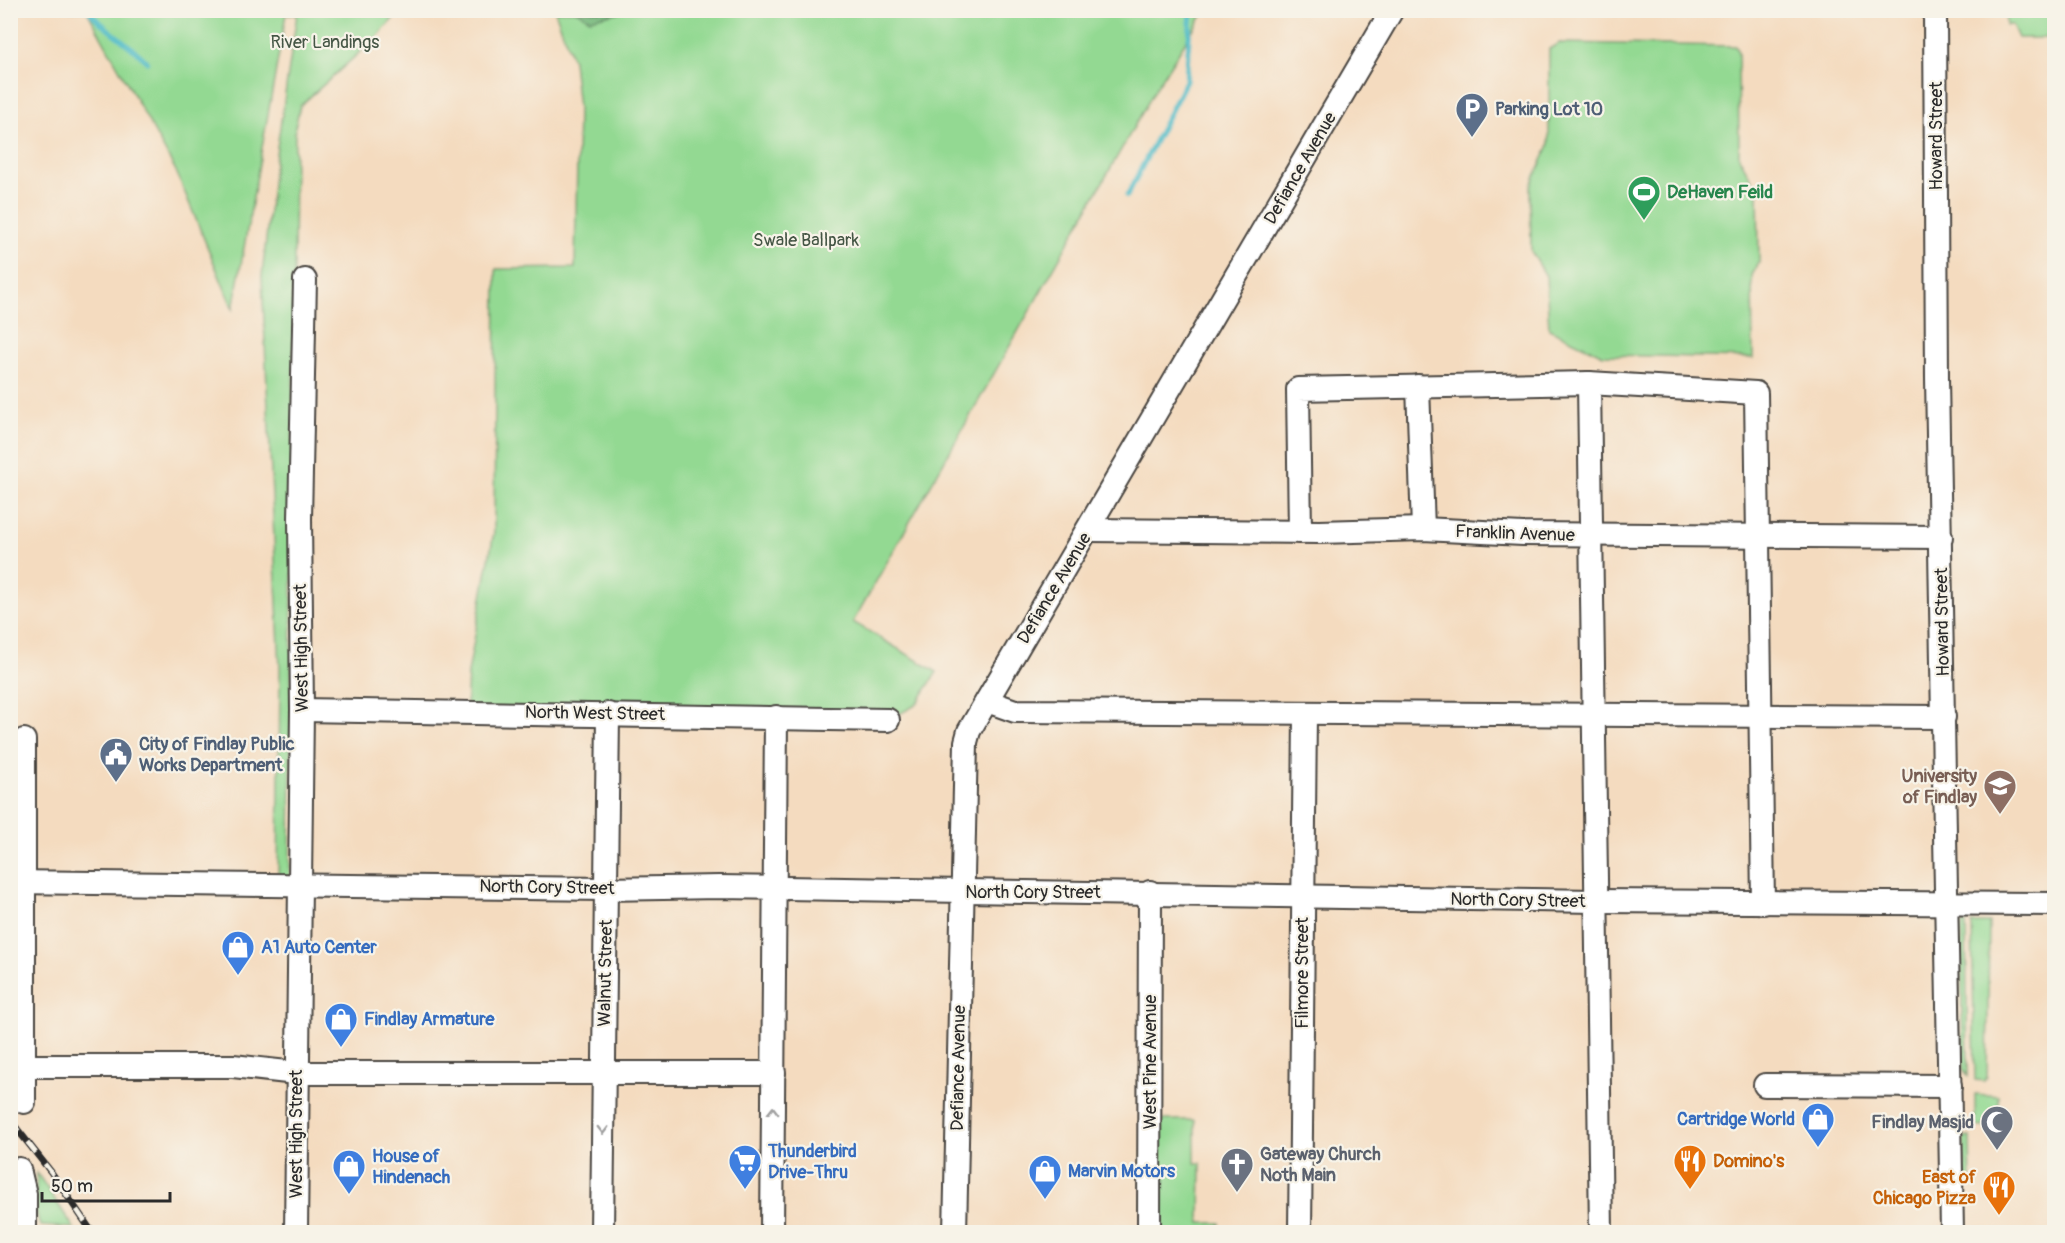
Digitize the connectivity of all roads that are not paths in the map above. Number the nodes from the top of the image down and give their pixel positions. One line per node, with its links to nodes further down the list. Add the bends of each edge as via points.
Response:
1 (1392, 10): 7 (street, Defiance Avenue)
2 (1935, 10): 11 (street, Howard Street)
3 (305, 280): 13 (street, West High Street, via 300,519)
4 (1589, 383): 5 (street); 9 (street); 10 (street, via 1756,393)
5 (1418, 386): 6 (street); 8 (street, via 1298,389)
6 (1423, 529): 8 (street, Franklin Avenue); 9 (street, Franklin Avenue)
7 (1088, 530): 8 (street, Franklin Avenue); 12 (street, Defiance Avenue)
8 (1300, 532)
9 (1589, 535): 10 (street, Franklin Avenue); 16 (street)
10 (1758, 536): 11 (street, Franklin Avenue); 17 (street)
11 (1941, 537): 19 (street, Howard Street)
12 (987, 701): 15 (street, via 1016,711); 26 (street, Defiance Avenue, via 966,742)
13 (302, 710): 14 (street, North West Street); 23 (street, West High Street)
14 (608, 714): 18 (street, North West Street); 25 (street, Walnut Street)
15 (1305, 714): 16 (street); 28 (street, Filmore Street)
16 (1595, 716): 17 (street); 29 (street)
17 (1759, 716): 19 (street); 30 (street)
18 (776, 717): 20 (street, North West Street); 24 (street)
19 (1944, 717): 32 (street, Howard Street)
20 (888, 720)
21 (24, 740): 22 (street)
22 (16, 882): 23 (street, North Cory Street); 33 (street)
23 (299, 885): 25 (street, North Cory Street); 34 (street, West High Street)
24 (775, 888): 25 (street, North Cory Street); 26 (street, North Cory Street); 36 (street)
25 (606, 889): 35 (street, Walnut Street)
26 (963, 891): 27 (street, North Cory Street); 45 (street, Defiance Avenue)
27 (1150, 892): 28 (street, North Cory Street); 46 (street, West Pine Avenue)
28 (1301, 896): 29 (street, North Cory Street); 47 (street, Filmore Street)
29 (1596, 902): 30 (street, North Cory Street); 48 (street)
30 (1764, 903): 32 (street, North Cory Street)
31 (2055, 904): 32 (street, North Cory Street)
32 (1947, 905): 38 (street, Howard Street)
33 (23, 1066): 34 (street, via 233,1066); 39 (street)
34 (296, 1072): 35 (street); 42 (street, West High Street)
35 (603, 1072): 36 (street); 43 (street, Walnut Street, one-way to 43)
36 (774, 1073): 44 (street, one-way to 36)
37 (1766, 1085): 38 (street)
38 (1950, 1086): 49 (street, Howard Street)
39 (24, 1101)
40 (19, 1169): 41 (street, via 25,1194)
41 (25, 1233)
42 (296, 1233)
43 (602, 1233)
44 (772, 1233)
45 (955, 1233)
46 (1149, 1233)
47 (1300, 1233)
48 (1601, 1233)
49 (1952, 1233)

